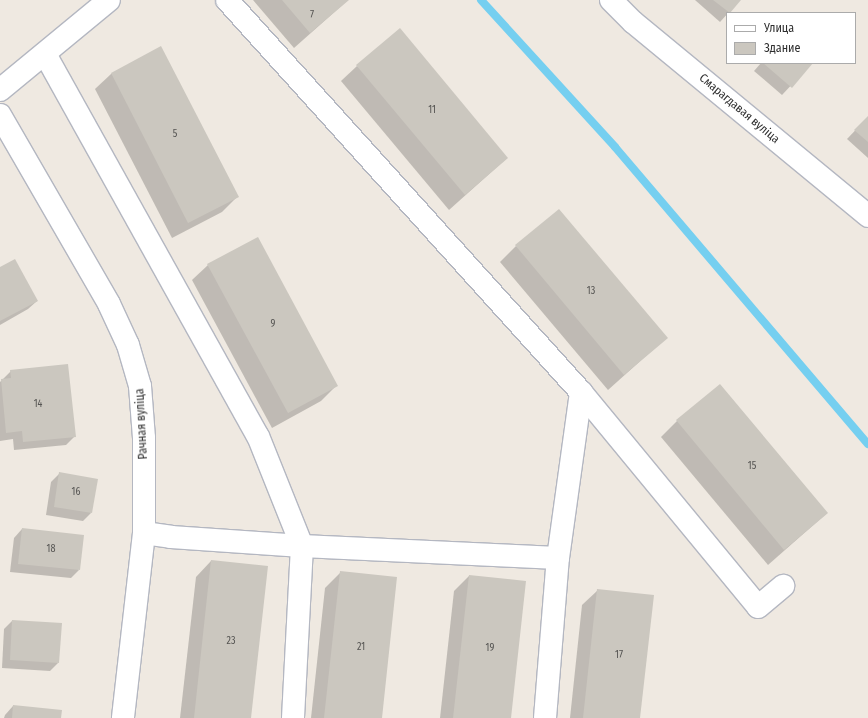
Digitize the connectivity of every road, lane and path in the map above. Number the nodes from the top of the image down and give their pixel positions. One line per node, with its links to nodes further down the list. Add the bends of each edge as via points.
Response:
1 (109, 0): 4 (street)
2 (227, 0): 8 (street)
3 (611, 0): 7 (street, Смарагдавая вуліца, via 634,22)
4 (45, 54): 5 (street); 10 (street, via 258,436)
5 (0, 90)
6 (0, 115): 9 (street, Рачная вуліца, via 109,304 128,345 140,386 144,438)
7 (868, 216)
8 (580, 392): 11 (street); 12 (street, via 758,607)
9 (144, 533): 10 (street); 13 (street, Рачная вуліца)
10 (302, 546): 11 (street); 14 (street)
11 (558, 558): 15 (street)
12 (783, 586)
13 (123, 718)
14 (294, 718)
15 (545, 718)

